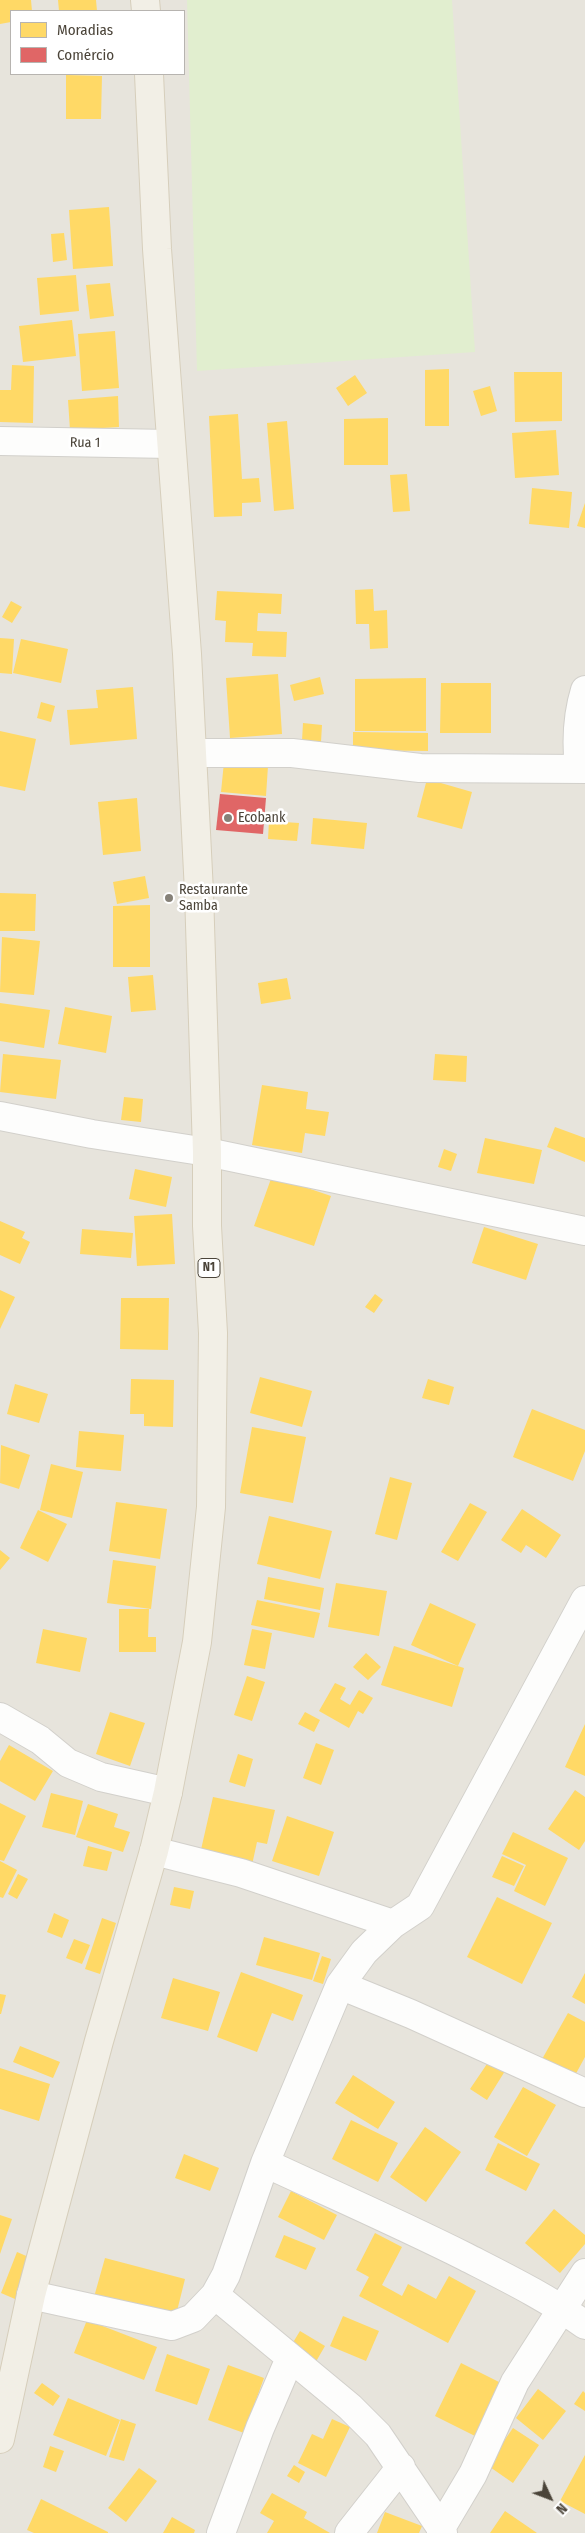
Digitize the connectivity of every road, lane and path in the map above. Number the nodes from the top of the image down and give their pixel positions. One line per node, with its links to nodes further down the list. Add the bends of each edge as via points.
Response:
1 (149, 75): 3 (main road, N1)
2 (0, 442): 3 (street, Rua 1)
3 (171, 444): 5 (main road, N1)
4 (585, 690): 6 (street, via 577,734)
5 (193, 753): 6 (street, via 292,753 420,768); 8 (main road, N1)
6 (582, 768)
7 (0, 1116): 8 (street)
8 (207, 1152): 9 (street); 12 (main road, N1, via 213,1333 211,1507 197,1642)
9 (585, 1231)
10 (585, 1600): 14 (street, via 420,1906)
11 (0, 1717): 12 (street, via 40,1740 68,1763 101,1777)
12 (168, 1792): 13 (main road, N1)
13 (154, 1851): 14 (street, via 241,1873); 19 (main road, N1, via 99,2040)
14 (393, 1924): 15 (street, via 364,1952)
15 (340, 1985): 16 (street); 17 (street)
16 (585, 2093)
17 (265, 2163): 20 (street, via 226,2275); 21 (street, via 394,2221)
18 (585, 2273): 21 (street)
19 (31, 2295): 20 (street, via 172,2326 193,2318); 24 (main road, N1)
20 (215, 2295): 23 (street)
21 (561, 2308): 22 (street); 26 (street, via 515,2382 473,2474)
22 (585, 2325)
23 (290, 2358): 25 (street, via 357,2414 378,2435); 27 (street)
24 (0, 2439)
25 (401, 2467): 26 (street); 28 (street)
26 (442, 2531)
27 (220, 2533)
28 (349, 2533)

